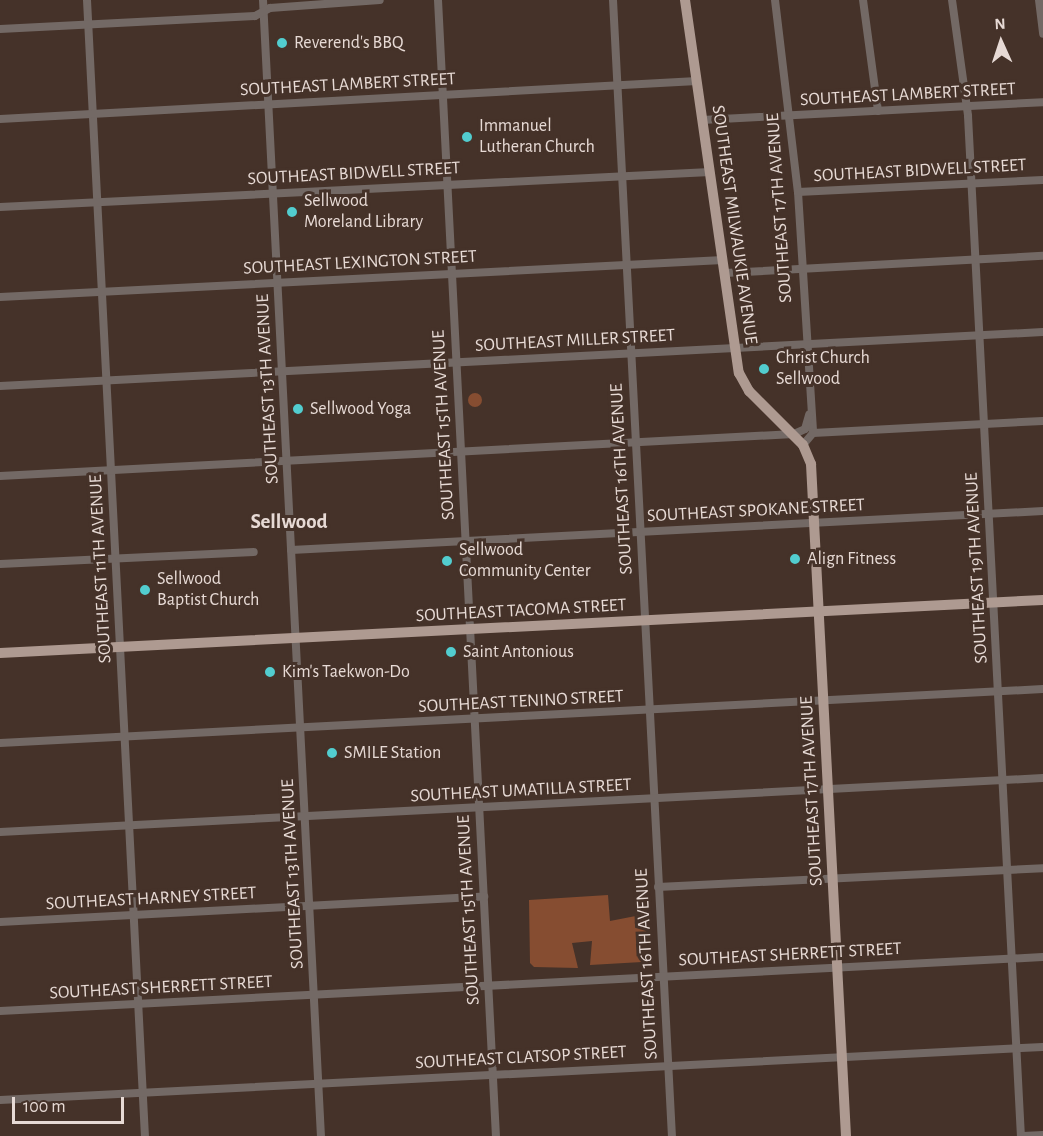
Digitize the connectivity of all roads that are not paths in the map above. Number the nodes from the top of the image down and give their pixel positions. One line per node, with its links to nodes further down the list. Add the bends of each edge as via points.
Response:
1 (87, 0): 12 (street, SOUTHEAST 11TH AVENUE)
2 (263, 0): 11 (street, SOUTHEAST 13TH AVENUE)
3 (380, 0): 11 (street)
4 (438, 0): 17 (street, SOUTHEAST 15TH AVENUE)
5 (613, 0): 16 (street, SOUTHEAST 16TH AVENUE)
6 (685, 0): 15 (main road, SOUTHEAST MILWAUKIE AVENUE)
7 (775, 0): 23 (street, SOUTHEAST 17TH AVENUE)
8 (863, 0): 21 (street)
9 (951, 0): 20 (street, SOUTHEAST 19TH AVENUE)
10 (1038, 0): 14 (street)
11 (264, 11): 12 (street, via 255,16); 19 (street, SOUTHEAST 13TH AVENUE)
12 (88, 25): 13 (street); 22 (street, SOUTHEAST 11TH AVENUE)
13 (0, 29)
14 (1043, 34)
15 (697, 81): 16 (street, SOUTHEAST LAMBERT STREET); 25 (main road, SOUTHEAST MILWAUKIE AVENUE)
16 (617, 87): 17 (street, SOUTHEAST LAMBERT STREET); 27 (street, SOUTHEAST 16TH AVENUE)
17 (443, 95): 19 (street, SOUTHEAST LAMBERT STREET); 30 (street, SOUTHEAST 15TH AVENUE)
18 (1043, 102): 20 (street, SOUTHEAST LAMBERT STREET)
19 (268, 105): 22 (street, SOUTHEAST LAMBERT STREET); 32 (street, SOUTHEAST 13TH AVENUE)
20 (966, 106): 21 (street, SOUTHEAST LAMBERT STREET); 29 (street, SOUTHEAST 19TH AVENUE)
21 (878, 111): 23 (street, SOUTHEAST LAMBERT STREET)
22 (93, 115): 24 (street, SOUTHEAST LAMBERT STREET); 33 (street, SOUTHEAST 11TH AVENUE)
23 (791, 116): 25 (street, SOUTHEAST LAMBERT STREET); 31 (street, SOUTHEAST 17TH AVENUE)
24 (0, 119)
25 (702, 120): 26 (main road, SOUTHEAST MILWAUKIE AVENUE)
26 (710, 172): 27 (street, SOUTHEAST BIDWELL STREET); 36 (main road, SOUTHEAST MILWAUKIE AVENUE)
27 (622, 176): 30 (street, SOUTHEAST BIDWELL STREET); 38 (street, SOUTHEAST 16TH AVENUE)
28 (1043, 180): 29 (street, SOUTHEAST BIDWELL STREET)
29 (972, 184): 31 (street, SOUTHEAST BIDWELL STREET); 37 (street, SOUTHEAST 19TH AVENUE)
30 (447, 185): 32 (street, SOUTHEAST BIDWELL STREET); 40 (street, SOUTHEAST 15TH AVENUE)
31 (798, 192): 39 (street, SOUTHEAST 17TH AVENUE)
32 (272, 194): 33 (street, SOUTHEAST BIDWELL STREET); 42 (street, SOUTHEAST 13TH AVENUE)
33 (97, 202): 34 (street, SOUTHEAST BIDWELL STREET); 43 (street, SOUTHEAST 11TH AVENUE)
34 (0, 207)
35 (1043, 256): 37 (street)
36 (723, 260): 38 (street, SOUTHEAST LEXINGTON STREET); 41 (main road, SOUTHEAST MILWAUKIE AVENUE)
37 (976, 260): 39 (street); 46 (street, SOUTHEAST 19TH AVENUE)
38 (626, 265): 40 (street, SOUTHEAST LEXINGTON STREET); 49 (street, SOUTHEAST 16TH AVENUE)
39 (801, 268): 41 (street); 47 (street, SOUTHEAST 17TH AVENUE)
40 (451, 273): 42 (street, SOUTHEAST LEXINGTON STREET); 50 (street, SOUTHEAST 15TH AVENUE)
41 (724, 273): 48 (main road, SOUTHEAST MILWAUKIE AVENUE)
42 (277, 283): 43 (street, SOUTHEAST LEXINGTON STREET); 51 (street, SOUTHEAST 13TH AVENUE)
43 (102, 292): 44 (street, SOUTHEAST LEXINGTON STREET); 52 (street, SOUTHEAST 11TH AVENUE)
44 (0, 297)
45 (1043, 332): 46 (street, SOUTHEAST MILLER STREET)
46 (980, 336): 47 (street, SOUTHEAST MILLER STREET); 56 (street, SOUTHEAST 19TH AVENUE)
47 (806, 344): 48 (street, SOUTHEAST MILLER STREET); 54 (street, SOUTHEAST 17TH AVENUE)
48 (735, 348): 49 (street, SOUTHEAST MILLER STREET); 58 (main road, SOUTHEAST MILWAUKIE AVENUE, via 744,385)
49 (631, 353): 50 (street, SOUTHEAST MILLER STREET); 59 (street, SOUTHEAST 16TH AVENUE)
50 (456, 362): 51 (street, SOUTHEAST MILLER STREET); 61 (street, SOUTHEAST 15TH AVENUE)
51 (282, 372): 52 (street, SOUTHEAST MILLER STREET); 62 (street, SOUTHEAST 13TH AVENUE)
52 (106, 381): 53 (street, SOUTHEAST MILLER STREET); 63 (street, SOUTHEAST 11TH AVENUE)
53 (0, 386)
54 (809, 415): 57 (street, SOUTHEAST 17TH AVENUE); 58 (street, via 805,429)
55 (1043, 421): 56 (street)
56 (984, 424): 57 (street); 66 (street, SOUTHEAST 19TH AVENUE)
57 (813, 433): 60 (street)
58 (794, 434): 59 (street); 60 (main road, SOUTHEAST 17TH AVENUE)
59 (635, 442): 61 (street); 68 (street, SOUTHEAST 16TH AVENUE)
60 (803, 445): 67 (main road, SOUTHEAST 17TH AVENUE, via 811,464)
61 (460, 452): 62 (street); 69 (street, SOUTHEAST 15TH AVENUE)
62 (286, 460): 63 (street); 70 (street, SOUTHEAST 13TH AVENUE)
63 (111, 470): 64 (street); 72 (street, SOUTHEAST 11TH AVENUE)
64 (0, 476)
65 (1043, 511): 66 (street, SOUTHEAST SPOKANE STREET)
66 (989, 514): 67 (street, SOUTHEAST SPOKANE STREET); 75 (street, SOUTHEAST 19TH AVENUE)
67 (815, 523): 68 (street, SOUTHEAST SPOKANE STREET); 76 (main road, SOUTHEAST 17TH AVENUE)
68 (640, 532): 69 (street, SOUTHEAST SPOKANE STREET); 77 (street, SOUTHEAST 16TH AVENUE)
69 (465, 541): 70 (street, SOUTHEAST SPOKANE STREET); 78 (street, SOUTHEAST 15TH AVENUE)
70 (291, 550): 79 (street, SOUTHEAST 13TH AVENUE)
71 (254, 552): 72 (street)
72 (116, 558): 73 (street); 80 (street, SOUTHEAST 11TH AVENUE)
73 (0, 564)
74 (1043, 600): 75 (main road, SOUTHEAST TACOMA STREET)
75 (993, 603): 76 (main road, SOUTHEAST TACOMA STREET); 83 (street, SOUTHEAST 19TH AVENUE)
76 (819, 612): 77 (main road, SOUTHEAST TACOMA STREET); 84 (main road, SOUTHEAST 17TH AVENUE)
77 (645, 621): 78 (main road, SOUTHEAST TACOMA STREET); 85 (street, SOUTHEAST 16TH AVENUE)
78 (470, 629): 79 (main road, SOUTHEAST TACOMA STREET); 86 (street, SOUTHEAST 15TH AVENUE)
79 (296, 639): 80 (main road, SOUTHEAST TACOMA STREET); 87 (street, SOUTHEAST 13TH AVENUE)
80 (121, 647): 81 (main road, SOUTHEAST TACOMA STREET); 88 (street, SOUTHEAST 11TH AVENUE)
81 (0, 653)
82 (1043, 689): 83 (street, SOUTHEAST TENINO STREET)
83 (998, 691): 84 (street, SOUTHEAST TENINO STREET); 91 (street, SOUTHEAST 19TH AVENUE)
84 (824, 701): 85 (street, SOUTHEAST TENINO STREET); 92 (main road, SOUTHEAST 17TH AVENUE)
85 (650, 710): 86 (street, SOUTHEAST TENINO STREET); 93 (street, SOUTHEAST 16TH AVENUE)
86 (474, 719): 87 (street, SOUTHEAST TENINO STREET); 94 (street, SOUTHEAST 15TH AVENUE)
87 (300, 728): 88 (street, SOUTHEAST TENINO STREET); 95 (street, SOUTHEAST 13TH AVENUE)
88 (126, 738): 89 (street, SOUTHEAST TENINO STREET); 96 (street, SOUTHEAST 11TH AVENUE)
89 (0, 743)
90 (1043, 778): 91 (street, SOUTHEAST UMATILLA STREET)
91 (1002, 780): 92 (street, SOUTHEAST UMATILLA STREET); 99 (street, SOUTHEAST 19TH AVENUE)
92 (828, 790): 93 (street, SOUTHEAST UMATILLA STREET); 100 (main road, SOUTHEAST 17TH AVENUE)
93 (653, 798): 94 (street, SOUTHEAST UMATILLA STREET); 101 (street, SOUTHEAST 16TH AVENUE)
94 (479, 808): 95 (street, SOUTHEAST UMATILLA STREET); 102 (street, SOUTHEAST 15TH AVENUE)
95 (305, 817): 96 (street, SOUTHEAST UMATILLA STREET); 103 (street, SOUTHEAST 13TH AVENUE)
96 (131, 826): 97 (street, SOUTHEAST UMATILLA STREET); 104 (street, SOUTHEAST 11TH AVENUE)
97 (0, 832)
98 (1043, 868): 99 (street)
99 (1006, 870): 100 (street); 107 (street, SOUTHEAST 19TH AVENUE)
100 (833, 879): 101 (street); 108 (main road, SOUTHEAST 17TH AVENUE)
101 (658, 887): 109 (street, SOUTHEAST 16TH AVENUE)
102 (484, 897): 103 (street, SOUTHEAST HARNEY STREET); 110 (street, SOUTHEAST 15TH AVENUE)
103 (309, 905): 104 (street, SOUTHEAST HARNEY STREET); 111 (street, SOUTHEAST 13TH AVENUE)
104 (135, 915): 105 (street, SOUTHEAST HARNEY STREET); 112 (street, SOUTHEAST 11TH AVENUE)
105 (0, 922)
106 (1043, 957): 107 (street, SOUTHEAST SHERRETT STREET)
107 (1012, 958): 108 (street, SOUTHEAST SHERRETT STREET); 115 (street, SOUTHEAST 19TH AVENUE)
108 (837, 968): 109 (street, SOUTHEAST SHERRETT STREET); 116 (main road, SOUTHEAST 17TH AVENUE)
109 (662, 976): 110 (street, SOUTHEAST SHERRETT STREET); 117 (street, SOUTHEAST 16TH AVENUE)
110 (489, 985): 111 (street, SOUTHEAST SHERRETT STREET); 118 (street, SOUTHEAST 15TH AVENUE)
111 (314, 994): 112 (street, SOUTHEAST SHERRETT STREET); 119 (street, SOUTHEAST 13TH AVENUE)
112 (139, 1005): 113 (street, SOUTHEAST SHERRETT STREET); 120 (street, SOUTHEAST 11TH AVENUE)
113 (0, 1011)
114 (1043, 1047): 115 (street, SOUTHEAST CLATSOP STREET)
115 (1017, 1048): 116 (street, SOUTHEAST CLATSOP STREET); 128 (street, SOUTHEAST 19TH AVENUE)
116 (842, 1056): 117 (street, SOUTHEAST CLATSOP STREET); 127 (main road, SOUTHEAST 17TH AVENUE)
117 (668, 1066): 118 (street, SOUTHEAST CLATSOP STREET); 126 (street, SOUTHEAST 16TH AVENUE)
118 (493, 1074): 119 (street, SOUTHEAST CLATSOP STREET); 125 (street, SOUTHEAST 15TH AVENUE)
119 (318, 1084): 120 (street, SOUTHEAST CLATSOP STREET); 124 (street, SOUTHEAST 13TH AVENUE)
120 (143, 1093): 121 (street, SOUTHEAST CLATSOP STREET); 123 (street, SOUTHEAST 11TH AVENUE)
121 (0, 1101)
122 (1043, 1135): 128 (street)
123 (146, 1136)
124 (321, 1136)
125 (496, 1136)
126 (672, 1136)
127 (846, 1136)
128 (1022, 1136)

